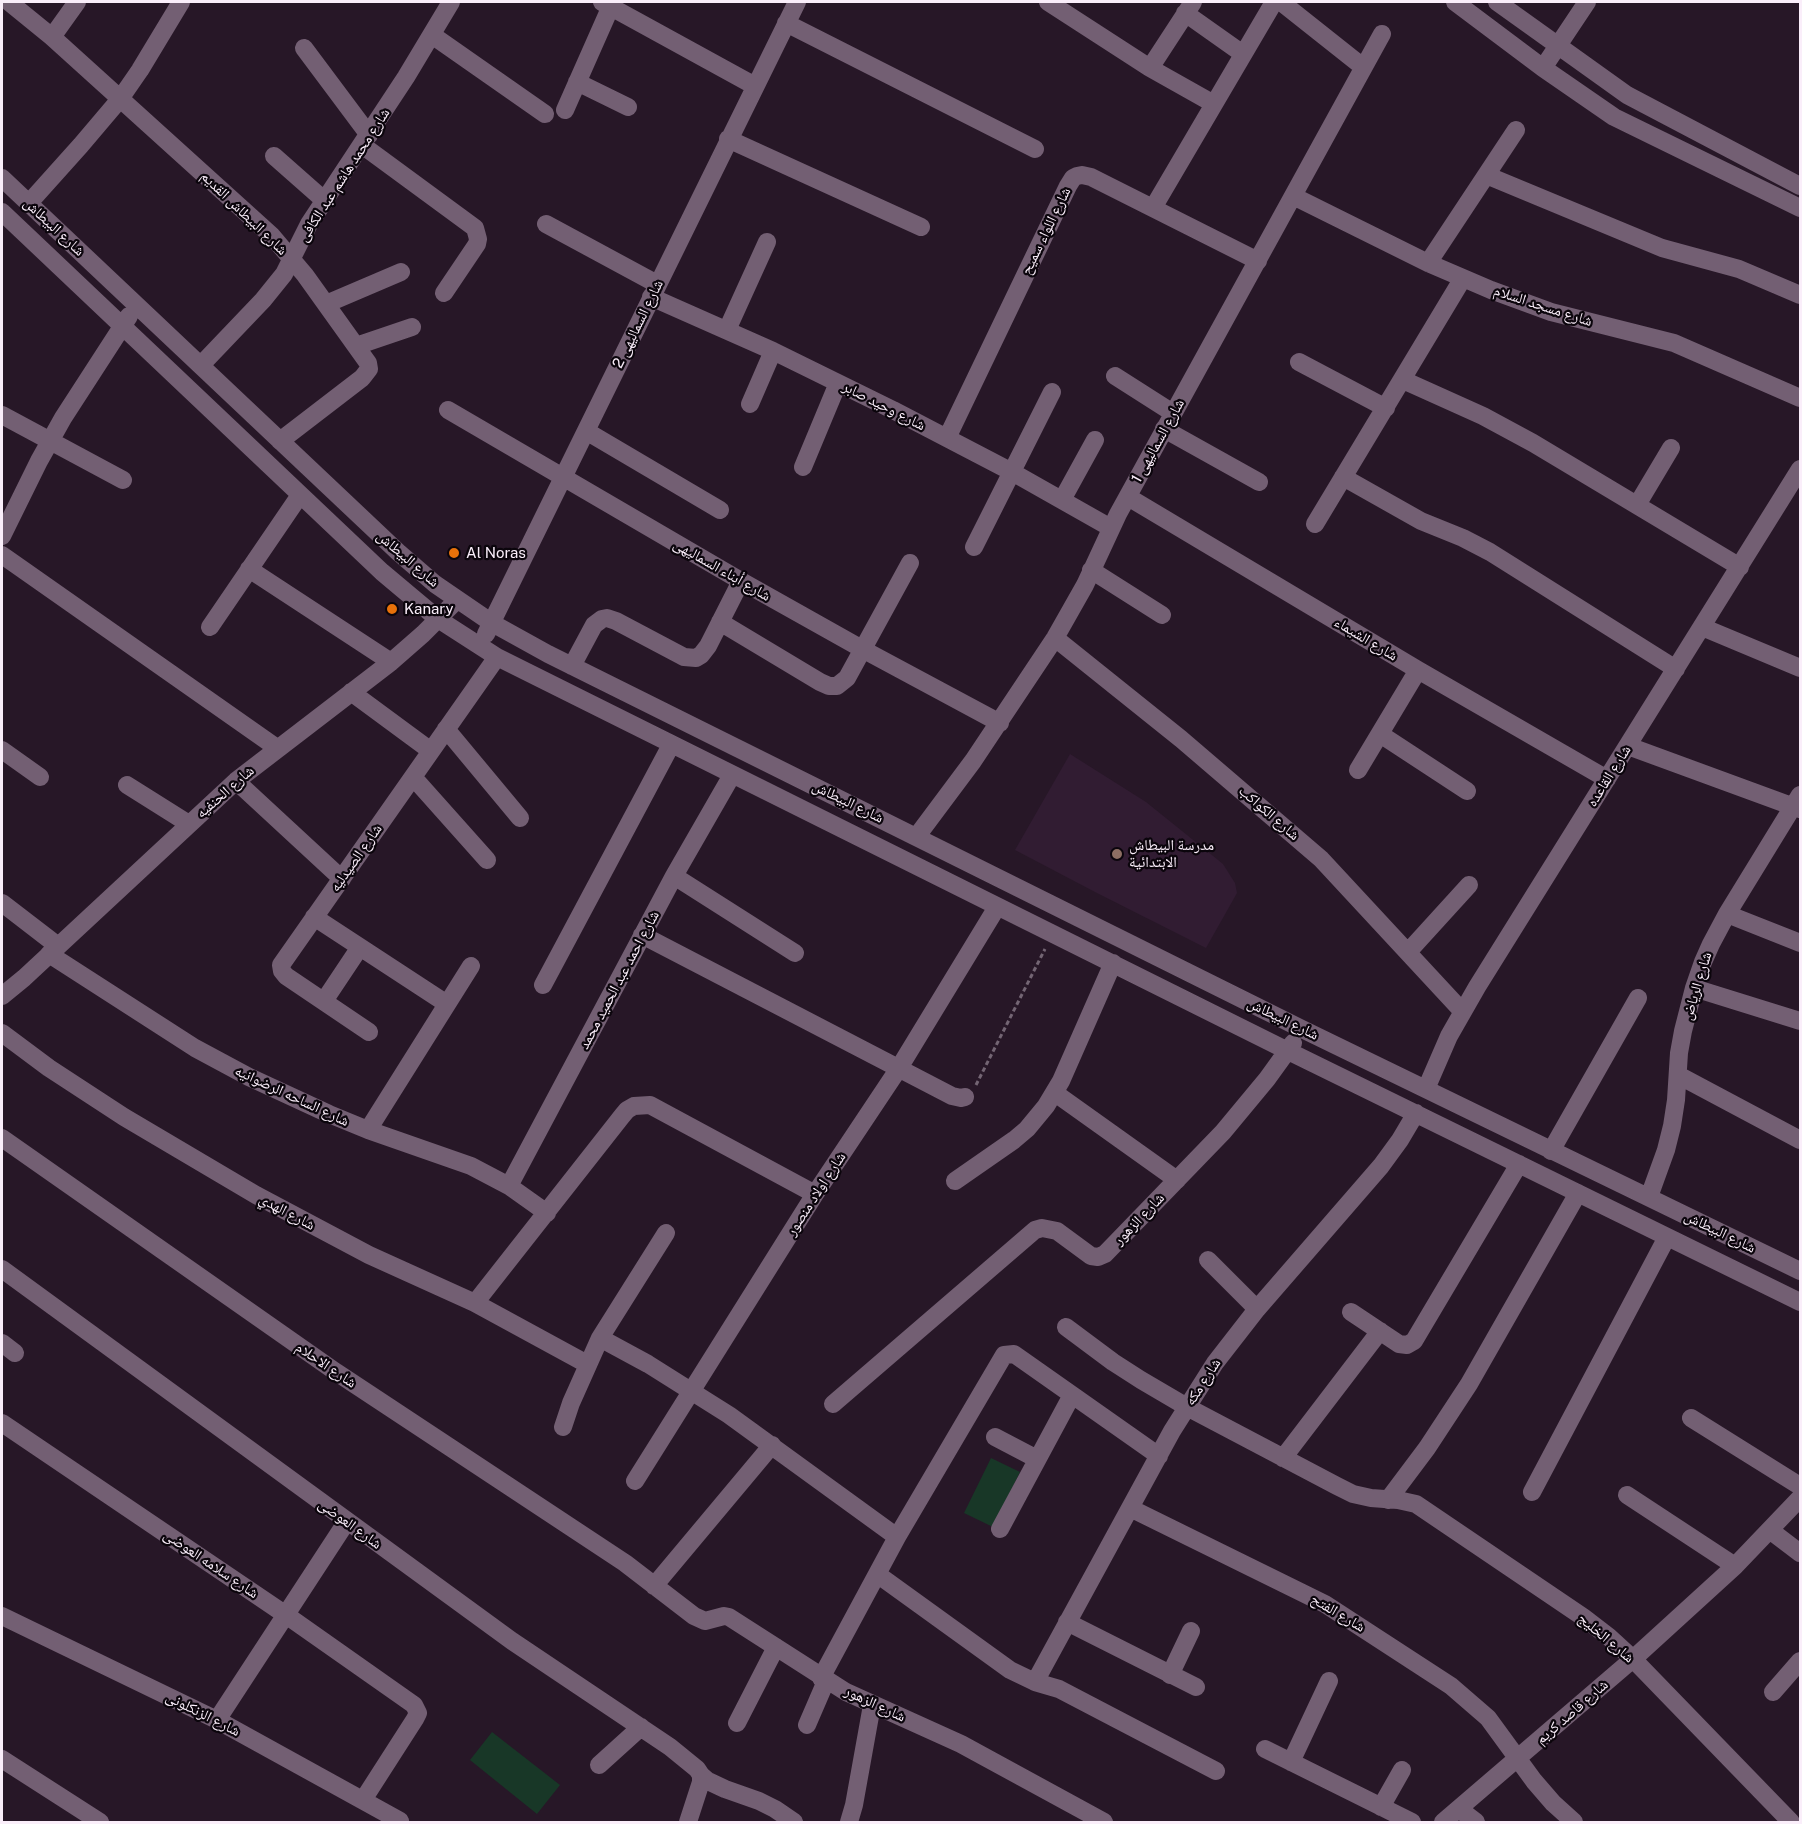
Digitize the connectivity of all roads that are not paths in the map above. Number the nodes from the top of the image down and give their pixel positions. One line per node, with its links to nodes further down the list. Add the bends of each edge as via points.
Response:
1 (9, 2): 16 (street, شارع البيطاش القديم)
2 (77, 2): 16 (street)
3 (181, 2): 25 (street)
4 (451, 2): 15 (street, شارع محمد هاشم عبد الكافى)
5 (1048, 2): 21 (street)
6 (1274, 2): 19 (street)
7 (1281, 2): 20 (street)
8 (1455, 2): 22 (street)
9 (1497, 2): 17 (street)
10 (1587, 2): 17 (street)
11 (607, 4): 23 (street); 24 (street)
12 (1189, 8): 19 (street); 21 (street)
13 (789, 9): 24 (street, شارع السماليهى 2); 33 (street)
14 (1382, 34): 20 (street, شارع السماليهى 1)
15 (432, 35): 29 (street); 32 (street, شارع محمد هاشم عبد الكافى)
16 (52, 37): 25 (street, شارع البيطاش القديم)
17 (1558, 46): 22 (street); 37 (street, via 1627,95)
18 (304, 48): 32 (street)
19 (1243, 54): 26 (street)
20 (1363, 67): 38 (street, شارع السماليهى 1)
21 (1150, 68): 26 (street)
22 (1543, 68): 42 (street, via 1614,117)
23 (577, 82): 27 (street); 28 (street)
24 (755, 86): 31 (street, شارع السماليهى 2)
25 (120, 99): 40 (street); 47 (street, شارع البيطاش القديم, via 250,215)
26 (1214, 104): 41 (street)
27 (628, 107)
28 (565, 110)
29 (545, 114)
30 (1516, 129): 35 (street)
31 (728, 139): 45 (street); 52 (street, شارع السماليهى 2)
32 (366, 140): 39 (street, شارع محمد هاشم عبد الكافى); 53 (street, via 475,228 477,244)
33 (1035, 149)
34 (274, 156): 39 (street)
35 (1486, 175): 49 (street); 54 (street, via 1662,248 1739,269)
36 (2, 178): 40 (street, شارع البيطاش)
37 (1800, 186)
38 (1293, 196): 48 (street, شارع السماليهى 1); 49 (street, شارع مسجد السلام)
39 (325, 201): 47 (street, شارع محمد هاشم عبد الكافى)
40 (29, 203): 56 (street, شارع البيطاش)
41 (1153, 208): 48 (street, شارع اللواء سميح); 76 (street, شارع اللواء سميح, via 1087,176 1077,176 1070,182)
42 (1800, 208)
43 (2, 215): 57 (street, شارع البيطاش)
44 (546, 224): 52 (street, شارع وحيد صابر)
45 (921, 227)
46 (767, 242): 59 (street)
47 (292, 259): 55 (street, شارع البيطاش القديم); 63 (street, شارع محمد هاشم عبد الكافى, via 274,288)
48 (1258, 261): 72 (street, شارع السماليهى 1)
49 (1428, 263): 51 (street, شارع مسجد السلام)
50 (401, 272): 55 (street)
51 (1463, 279): 65 (street); 68 (street, شارع مسجد السلام, via 1551,312 1674,343)
52 (654, 290): 59 (street, شارع وحيد صابر); 75 (street, شارع السماليهى 2)
53 (444, 293)
54 (1800, 295)
55 (326, 304): 60 (street, شارع البيطاش القديم)
56 (136, 305): 57 (street); 63 (street, شارع البيطاش)
57 (122, 326): 78 (street); 88 (street, شارع البيطاش)
58 (412, 327): 60 (street)
59 (727, 330): 61 (street, شارع وحيد صابر)
60 (356, 346): 79 (street, شارع البيطاش القديم, via 368,363 366,373)
61 (772, 351): 66 (street, شارع وحيد صابر); 69 (street)
62 (1299, 362): 70 (street)
63 (201, 365): 79 (street, شارع البيطاش)
64 (1114, 376): 72 (street)
65 (1402, 380): 70 (street); 92 (street, via 1483,416)
66 (838, 383): 76 (street, شارع وحيد صابر); 81 (street)
67 (1052, 392): 83 (street)
68 (1800, 398)
69 (750, 404)
70 (1386, 408): 84 (street)
71 (448, 410): 85 (street, شارع أبناء السماليهى)
72 (1173, 413): 74 (street, شارع السماليهى 1)
73 (2, 415): 78 (street)
74 (1164, 429): 87 (street); 89 (street, شارع السماليهى 1)
75 (586, 431): 85 (street, شارع السماليهى 2); 93 (street)
76 (947, 438): 83 (street, شارع وحيد صابر)
77 (1095, 440): 91 (street)
78 (50, 441): 86 (street); 96 (street)
79 (280, 441): 104 (street, شارع البيطاش, via 410,563)
80 (1671, 448): 92 (street)
81 (803, 467)
82 (1800, 469): 90 (street, شارع القاعده)
83 (1012, 472): 91 (street, شارع وحيد صابر); 97 (street)
84 (1343, 477): 94 (street); 118 (street, via 1421,521 1490,552)
85 (563, 478): 103 (street, شارع أبناء السماليهى); 108 (street, شارع السماليهى 2)
86 (123, 480)
87 (1259, 482)
88 (300, 495): 101 (street); 106 (street, شارع البيطاش)
89 (1128, 497): 95 (street, شارع السماليهى 1); 119 (street, شارع الشيماء)
90 (1793, 497): 100 (street, شارع القاعده)
91 (1062, 500): 95 (street, شارع وحيد صابر)
92 (1637, 505): 100 (street)
93 (720, 510)
94 (1315, 524)
95 (1111, 528): 102 (street, شارع السماليهى 1)
96 (2, 537)
97 (974, 547)
98 (2, 555): 126 (street)
99 (910, 562): 113 (street)
100 (1740, 567): 110 (street, شارع القاعده)
101 (249, 569): 109 (street); 115 (street)
102 (1091, 570): 105 (street); 111 (street, شارع السماليهى 1)
103 (741, 581): 107 (street); 113 (street, شارع أبناء السماليهى)
104 (457, 600): 106 (street, شارع الحنفيه); 108 (street, شارع البيطاش)
105 (1162, 615)
106 (438, 619): 112 (street, شارع البيطاش); 115 (street, شارع الحنفيه)
107 (720, 622): 113 (street, via 829,686 845,681); 116 (street, via 705,651 690,658 612,619 602,619 594,625)
108 (492, 623): 112 (street, شارع السماليهى 2); 116 (street, شارع البيطاش)
109 (210, 627)
110 (1702, 627): 117 (street); 118 (street, شارع القاعده)
111 (1055, 638): 121 (street, شارع السماليهى 1); 155 (street, شارع الكواكب, via 1297,837)
112 (480, 646): 114 (street, شارع البيطاش)
113 (864, 650): 121 (street, شارع أبناء السماليهى)
114 (497, 657): 122 (street, شارع الصيدليه); 124 (street, شارع البيطاش)
115 (391, 662): 120 (street, شارع الحنفيه)
116 (572, 666): 129 (street, شارع البيطاش)
117 (1800, 668)
118 (1676, 669): 125 (street, شارع القاعده)
119 (1418, 670): 123 (street); 134 (street, شارع الشيماء)
120 (351, 692): 126 (street, شارع الحنفيه); 128 (street)
121 (1000, 723): 142 (street, شارع السماليهى 1)
122 (446, 729): 128 (street, شارع الصيدليه); 140 (street)
123 (1380, 734): 130 (street); 138 (street)
124 (671, 745): 131 (street, شارع البيطاش); 159 (street)
125 (1628, 746): 134 (street, شارع القاعده); 139 (street)
126 (277, 748): 135 (street, شارع الحنفيه)
127 (2, 750): 132 (street)
128 (431, 751): 133 (street, شارع الصيدليه)
129 (764, 760): 136 (street); 142 (street, شارع البيطاش)
130 (1358, 770)
131 (732, 775): 136 (street, شارع البيطاش); 144 (street, شارع احمد عبد الحميد محمد)
132 (40, 777)
133 (413, 777): 143 (street); 145 (street, شارع الصيدليه)
134 (1607, 779): 165 (street, شارع القاعده)
135 (236, 782): 141 (street, شارع الحنفيه); 145 (street)
136 (751, 784): 148 (street, شارع البيطاش)
137 (127, 785): 141 (street)
138 (1467, 791)
139 (1798, 803): 149 (street, شارع الرياض)
140 (520, 818)
141 (189, 824): 154 (street, شارع الحنفيه)
142 (917, 836): 167 (street, شارع البيطاش)
143 (487, 860)
144 (674, 876): 151 (street, شارع احمد عبد الحميد محمد); 156 (street)
145 (342, 879): 150 (street, شارع الصيدليه)
146 (1468, 885): 155 (street)
147 (2, 903): 154 (street, شارع الساحه الرضوانيه)
148 (998, 907): 157 (street, شارع البيطاش); 171 (street, شارع اولاد منصور)
149 (1727, 914): 152 (street); 160 (street, شارع الرياض)
150 (314, 917): 153 (street); 163 (street, شارع الصيدليه, via 281,968 286,976)
151 (642, 934): 171 (street); 184 (street, شارع احمد عبد الحميد محمد)
152 (1800, 943)
153 (360, 947): 163 (street); 164 (street)
154 (53, 950): 161 (street, شارع الحنفيه); 177 (street, شارع الساحه الرضوانيه, via 195,1048 249,1077)
155 (1408, 952): 165 (street, شارع الكواكب)
156 (795, 953)
157 (1113, 963): 170 (street, شارع البيطاش); 174 (street)
158 (471, 966): 164 (street)
159 (543, 985)
160 (1694, 988): 166 (street); 172 (street, شارع الرياض, via 1683,1031)
161 (5, 989)
162 (1638, 998): 180 (street)
163 (324, 1001): 168 (street, شارع الصيدليه)
164 (447, 1004): 177 (street)
165 (1462, 1011): 173 (street, شارع القاعده)
166 (1800, 1021)
167 (1302, 1029): 170 (street, شارع الزهور); 173 (street, شارع البيطاش)
168 (369, 1032)
169 (2, 1033): 195 (street, شارع الهدي, via 124,1118 256,1195 369,1255)
170 (1288, 1051): 176 (street, شارع البيطاش); 182 (street, شارع الزهور, via 1246,1106)
171 (899, 1068): 175 (street, via 952,1096); 186 (street, شارع اولاد منصور)
172 (1678, 1075): 179 (street); 187 (street, شارع الرياض, via 1674,1117)
173 (1426, 1089): 180 (street, شارع البيطاش)
174 (1055, 1093): 182 (street); 183 (street, via 1027,1129)
175 (965, 1097)
176 (1416, 1113): 181 (street, شارع البيطاش); 196 (street, شارع مكه, via 1381,1166)
177 (368, 1130): 184 (street, شارع الساحه الرضوانيه, via 471,1166)
178 (2, 1138): 228 (street, شارع الاحلام, via 336,1372 609,1552)
179 (1800, 1140)
180 (1551, 1150): 187 (street, شارع البيطاش)
181 (1519, 1164): 185 (street, شارع البيطاش); 199 (street, via 1414,1341 1403,1345)
182 (1177, 1180): 204 (street, شارع الزهور, via 1102,1256 1091,1256 1050,1229 1028,1234)
183 (955, 1181)
184 (509, 1186): 188 (street, شارع الساحه الرضوانيه)
185 (1578, 1193): 190 (street, شارع البيطاش); 219 (street, via 1469,1384)
186 (815, 1194): 188 (street, via 650,1105 634,1106 622,1116); 202 (street, شارع اولاد منصور)
187 (1649, 1197): 193 (street, شارع البيطاش)
188 (547, 1213): 195 (street)
189 (666, 1233): 200 (street)
190 (1667, 1237): 194 (street, شارع البيطاش); 216 (street)
191 (1208, 1260): 196 (street)
192 (2, 1270): 221 (street, شارع العوضى)
193 (1800, 1271)
194 (1800, 1302)
195 (475, 1303): 201 (street, شارع الهدي)
196 (1257, 1308): 205 (street, شارع مكه)
197 (1351, 1312): 199 (street)
198 (1066, 1327): 205 (street, شارع الخليج, via 1113,1362)
199 (1380, 1331): 212 (street)
200 (600, 1338): 201 (street); 202 (street)
201 (587, 1364): 208 (street)
202 (691, 1390): 210 (street); 214 (street, شارع اولاد منصور)
203 (1072, 1395): 211 (street); 213 (street); 224 (street, via 1014,1354 1002,1356)
204 (833, 1404)
205 (1187, 1407): 211 (street, شارع مكه); 212 (street, شارع الخليج)
206 (1691, 1418): 215 (street)
207 (2, 1423): 229 (street, شارع سلامه العوضى)
208 (563, 1427)
209 (995, 1437): 213 (street)
210 (772, 1445): 224 (street); 228 (street)
211 (1159, 1456): 220 (street, شارع مكه)
212 (1283, 1458): 219 (street, شارع الخليج, via 1353,1494)
213 (1037, 1460): 222 (street)
214 (635, 1480)
215 (1800, 1486)
216 (1532, 1492)
217 (1627, 1495): 226 (street)
218 (1800, 1497): 223 (street, شارع قاصد كريم)
219 (1388, 1500): 234 (street, شارع الخليج, via 1407,1501 1425,1510 1583,1617)
220 (1130, 1508): 231 (street, شارع مكه); 248 (street, شارع الفتح, via 1290,1586 1365,1628 1477,1707)
221 (347, 1521): 229 (street); 246 (street, شارع العوضى, via 512,1641)
222 (1000, 1529)
223 (1771, 1531): 225 (street); 226 (street, شارع قاصد كريم)
224 (897, 1537): 227 (street)
225 (1800, 1553)
226 (1735, 1566): 234 (street, شارع قاصد كريم)
227 (877, 1574): 237 (street); 239 (street, via 998,1663)
228 (654, 1586): 233 (street, شارع الزهور, via 694,1616 705,1621 729,1617)
229 (286, 1615): 243 (street); 255 (street, شارع سلامه العوضى, via 417,1710)
230 (2, 1616): 243 (street, شارع الزنكلونى)
231 (1067, 1622): 236 (street); 239 (street, شارع مكه)
232 (1191, 1631): 236 (street)
233 (776, 1647): 237 (street, شارع الزهور); 244 (street)
234 (1633, 1659): 248 (street, شارع قاصد كريم); 268 (street, شارع الخليج)
235 (1800, 1661): 241 (street)
236 (1170, 1675): 240 (street)
237 (824, 1679): 242 (street, شارع الزهور); 245 (street)
238 (1329, 1681): 250 (street)
239 (1035, 1682): 253 (street, via 1059,1689)
240 (1196, 1687)
241 (1773, 1692)
242 (872, 1705): 262 (street); 263 (street, شارع الزهور, via 961,1744)
243 (217, 1720): 255 (street, شارع الزنكلونى)
244 (737, 1724)
245 (807, 1725)
246 (641, 1727): 251 (street); 254 (street, شارع العوضى)
247 (1264, 1749): 250 (street)
248 (1519, 1758): 257 (street, شارع قاصد كريم); 267 (street, شارع الفتح, via 1547,1796)
249 (2, 1759): 259 (street)
250 (1291, 1762): 256 (street)
251 (599, 1765)
252 (1402, 1770): 256 (street)
253 (1216, 1771)
254 (701, 1775): 260 (street); 261 (street, شارع العوضى, via 717,1786 775,1809)
255 (363, 1800): 258 (street, شارع الزنكلونى)
256 (1381, 1807): 264 (street)
257 (1459, 1809): 265 (street, شارع قاصد كريم); 266 (street)
258 (400, 1821)
259 (100, 1822)
260 (688, 1822)
261 (794, 1822)
262 (849, 1822)
263 (1104, 1822)
264 (1412, 1822)
265 (1443, 1822)
266 (1476, 1822)
267 (1574, 1822)
268 (1791, 1822)

